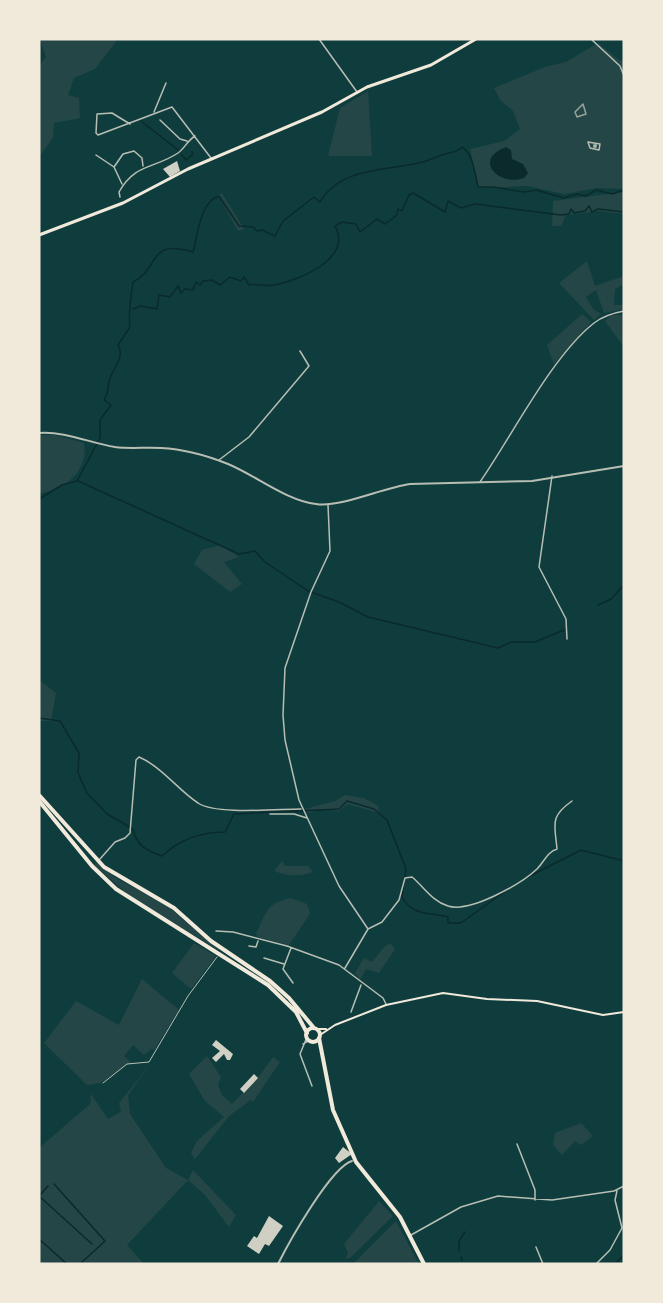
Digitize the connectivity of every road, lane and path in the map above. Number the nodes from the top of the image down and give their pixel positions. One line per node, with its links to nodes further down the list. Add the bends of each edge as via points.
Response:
1 (319, 39): 6 (street)
2 (591, 39): 4 (street, via 620,66)
3 (475, 40): 6 (main road, via 431,65)
4 (624, 76)
5 (166, 83): 7 (street)
6 (357, 92): 15 (main road, via 315,116)
7 (154, 113): 9 (street); 10 (street, via 173,108)
8 (162, 120): 11 (street)
9 (130, 124): 9 (street, via 97,134 97,114 112,113)
10 (195, 136): 11 (street); 15 (street)
11 (188, 142): 17 (street, via 178,153)
12 (588, 145): 13 (street)
13 (600, 147)
14 (96, 155): 16 (street)
15 (211, 159): 20 (main road, via 123,203)
16 (114, 167): 17 (street, via 123,154 134,151 142,158); 18 (street)
17 (143, 167): 18 (street)
18 (123, 184): 19 (street)
19 (120, 198)
20 (39, 235)
21 (624, 311): 27 (street, via 594,323 563,357)
22 (300, 351): 24 (street, via 309,366 249,437)
23 (39, 433): 24 (street, via 57,433 120,447 176,450)
24 (219, 461): 28 (street, via 301,500)
25 (624, 466): 26 (street)
26 (552, 476): 27 (street, via 532,481); 29 (street, via 539,567 566,619)
27 (479, 483): 28 (street, via 431,482 391,487)
28 (328, 505): 33 (street, via 330,550 285,668 282,694 285,740)
29 (567, 639)
30 (39, 795): 37 (highway)
31 (39, 801): 44 (highway, via 87,861 116,889)
32 (572, 801): 39 (street, via 560,809 553,823 557,849 536,870 465,908 450,907 432,897 412,877 406,878 399,900 382,922)
33 (303, 809): 35 (street); 36 (street, via 210,808 199,804 139,757 131,828 127,837 114,842)
34 (270, 814): 35 (street)
35 (308, 818): 39 (street, via 339,886)
36 (102, 858): 37 (street); 38 (street)
37 (97, 861): 38 (highway)
38 (104, 867): 44 (highway, via 174,908)
39 (368, 929): 47 (street)
40 (216, 931): 41 (street)
41 (258, 940): 42 (street, via 256,947); 43 (street)
42 (249, 946)
43 (291, 948): 46 (street); 47 (street)
44 (221, 952): 53 (highway, via 281,989); 56 (highway, via 275,991 300,1018); 58 (lane, via 188,996 149,1062 127,1064)
45 (264, 958): 46 (street)
46 (285, 964): 48 (street, via 284,972)
47 (345, 968): 49 (street)
48 (293, 983)
49 (361, 983): 50 (street, via 383,998); 51 (street)
50 (386, 1005): 52 (main road, via 448,993 537,1001 603,1015); 54 (main road)
51 (351, 1012)
52 (624, 1012)
53 (316, 1029): 54 (main road); 55 (highway); 56 (highway)
54 (326, 1029): 55 (main road)
55 (319, 1037): 56 (highway); 57 (highway)
56 (309, 1038): 57 (highway); 59 (street, via 303,1044 302,1064)
57 (321, 1051): 61 (highway, via 333,1110)
58 (103, 1083)
59 (312, 1086)
60 (517, 1144): 64 (street, via 535,1190)
61 (355, 1160): 65 (highway, via 394,1209); 67 (street, via 344,1166 318,1198)
62 (624, 1186): 63 (street)
63 (617, 1190): 64 (street); 70 (street, via 615,1202 622,1228 610,1250)
64 (535, 1200): 65 (street, via 492,1197 461,1207)
65 (409, 1236): 68 (highway)
66 (532, 1249): 69 (street, via 536,1249)
67 (278, 1264)
68 (424, 1264)
69 (543, 1264)
70 (596, 1264)

